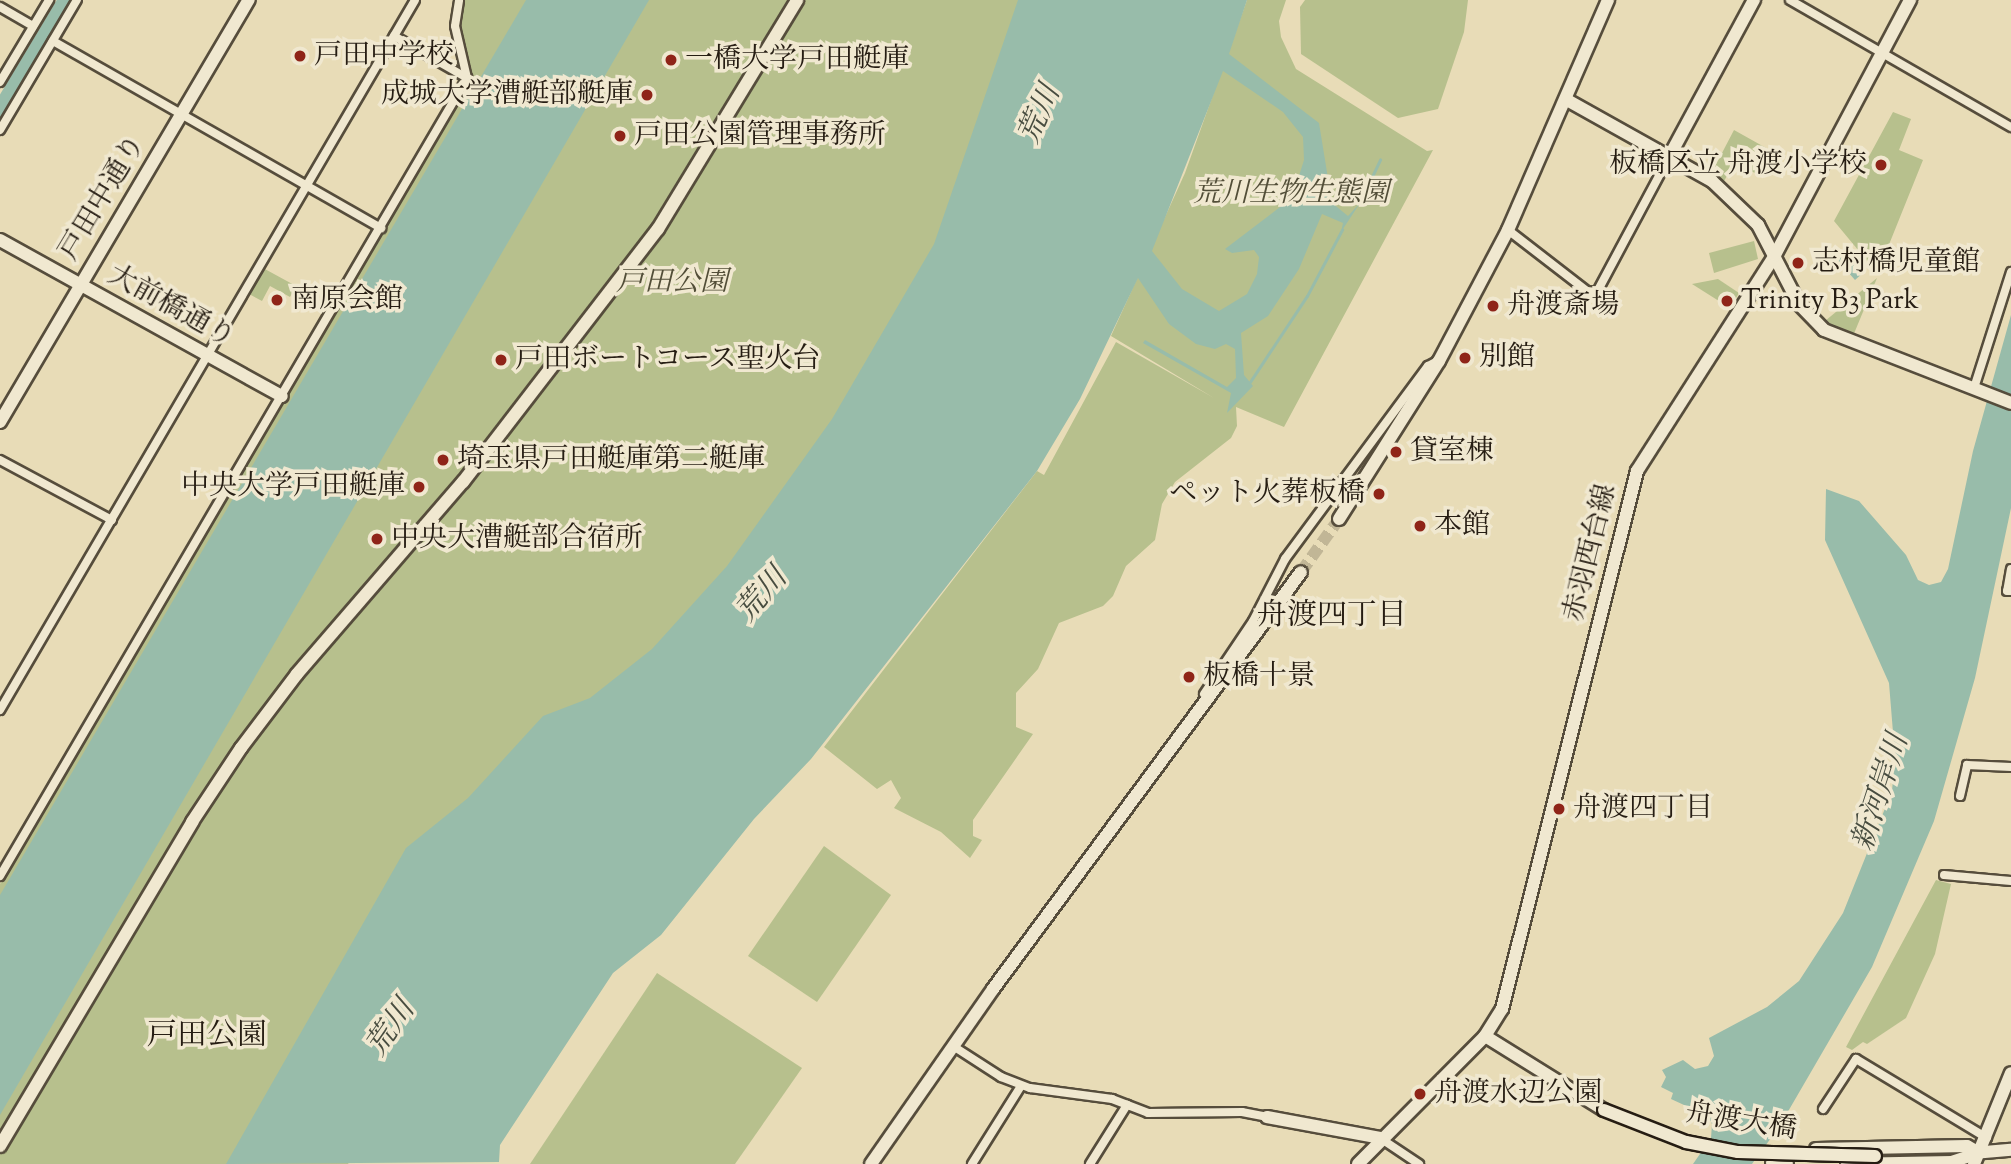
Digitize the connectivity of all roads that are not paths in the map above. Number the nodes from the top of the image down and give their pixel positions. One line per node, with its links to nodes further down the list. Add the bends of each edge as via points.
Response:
1 (49, 0): 12 (street)
2 (76, 0): 14 (street)
3 (248, 0): 19 (street, 戸田中通り)
4 (415, 0): 13 (street)
5 (459, 0): 16 (street, via 455,26)
6 (797, 0): 59 (street, via 657,229 463,482 297,674 240,748 191,822)
7 (1608, 0): 18 (street)
8 (1754, 0): 22 (street)
9 (1790, 0): 15 (street)
10 (1910, 0): 15 (street, 赤羽西台線)
11 (0, 7): 12 (street)
12 (33, 26): 17 (street)
13 (394, 36): 16 (street); 23 (street)
14 (52, 41): 19 (street); 21 (street)
15 (1882, 53): 20 (street); 27 (street, 赤羽西台線)
16 (467, 78): 24 (street)
17 (0, 82)
18 (1567, 100): 22 (street); 25 (street)
19 (182, 114): 23 (street); 29 (street, 戸田中通り)
20 (2011, 127)
21 (0, 130)
22 (1669, 157): 25 (street, via 1597,292 1587,291); 27 (street, via 1712,181 1750,216)
23 (307, 186): 24 (street); 30 (street)
24 (381, 228): 33 (street)
25 (1508, 230): 31 (street)
26 (0, 240): 29 (street, 大前橋通り)
27 (1775, 255): 32 (street, via 1799,304 1824,330); 50 (street, 赤羽西台線, via 1634,478 1507,997)
28 (2011, 272): 32 (street)
29 (80, 285): 30 (street, 大前橋通り); 35 (street, 戸田中通り)
30 (208, 355): 33 (street, 大前橋通り); 38 (street)
31 (1439, 361): 37 (street); 43 (street, via 1428,366 1285,559 1202,698)
32 (1976, 389): 34 (street)
33 (282, 396): 46 (street)
34 (2011, 403)
35 (0, 422)
36 (0, 460): 38 (street)
37 (1339, 519)
38 (112, 520): 42 (street)
39 (2011, 569): 41 (street, via 2007,591)
40 (1301, 572): 43 (street)
41 (2011, 591)
42 (0, 710)
43 (1198, 714): 51 (street)
44 (2011, 767): 45 (street, via 1967,765)
45 (1960, 796)
46 (3, 865): 48 (street)
47 (1944, 875): 49 (street)
48 (0, 876)
49 (2011, 881)
50 (1485, 1036): 57 (street, 赤羽西台線); 61 (street, 舟渡大橋, bridge, via 1604,1110 1686,1142 1738,1152)
51 (953, 1046): 53 (street); 63 (street)
52 (2011, 1073): 58 (street)
53 (1021, 1086): 54 (street, via 1103,1097); 64 (street)
54 (1126, 1105): 56 (street, via 1148,1113 1242,1112); 65 (street)
55 (1822, 1109): 58 (street, via 1856,1059)
56 (1267, 1117): 57 (street)
57 (1380, 1138): 66 (street, 赤羽西台線); 67 (street)
58 (1987, 1138): 61 (street)
59 (0, 1146)
60 (2011, 1150): 61 (street)
61 (1976, 1158): 62 (street, via 1967,1146 1787,1149); 70 (street)
62 (1772, 1163): 68 (street)
63 (870, 1164)
64 (972, 1164)
65 (1090, 1164)
66 (1358, 1164)
67 (1419, 1164)
68 (1787, 1164)
69 (1847, 1164): 70 (street)
70 (1925, 1164)

